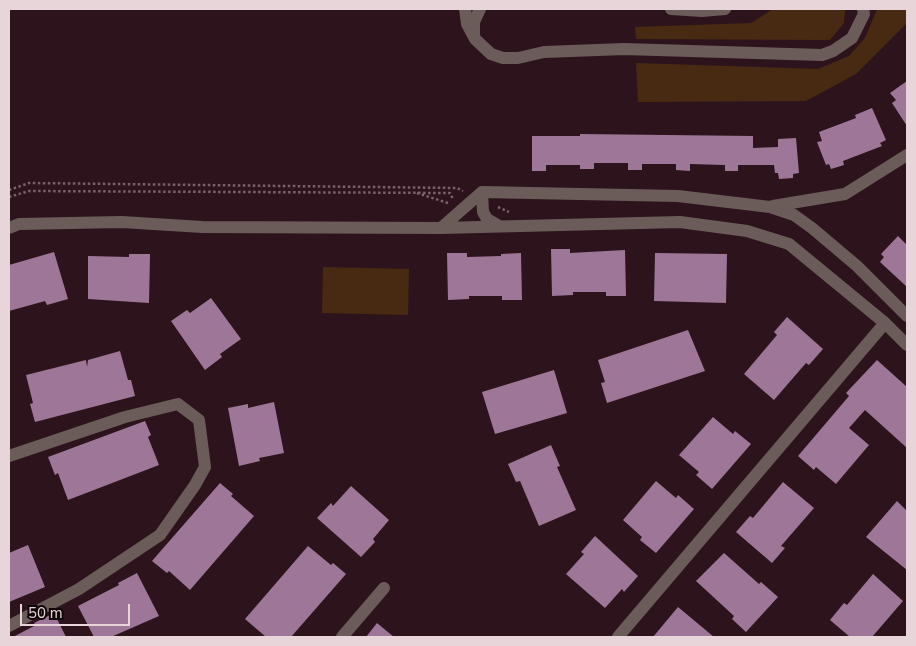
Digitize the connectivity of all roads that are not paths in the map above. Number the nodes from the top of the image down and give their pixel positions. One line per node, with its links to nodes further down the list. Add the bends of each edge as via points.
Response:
1 (465, 9): 6 (street, via 467,24)
2 (480, 9): 6 (street, via 474,22)
3 (672, 9): 4 (street)
4 (726, 9)
5 (863, 9): 6 (street, via 864,14 852,38 822,55 624,49 544,52 502,58 491,54)
6 (475, 39)
7 (907, 155): 9 (street, via 845,194)
8 (482, 192): 9 (street, via 678,196); 10 (street, via 483,212 487,219); 12 (street)
9 (770, 207): 13 (street, via 794,215 812,228 857,266)
10 (499, 226): 12 (street); 14 (street, via 680,222 747,231 789,244)
11 (9, 228): 12 (street, via 19,224 122,222 202,227)
12 (442, 228)
13 (907, 316)
14 (884, 324): 15 (street); 20 (street)
15 (907, 345)
16 (9, 456): 18 (street, via 125,417 178,404 199,420 205,466 160,535 79,589)
17 (384, 588): 19 (street)
18 (9, 626)
19 (342, 637)
20 (618, 637)

